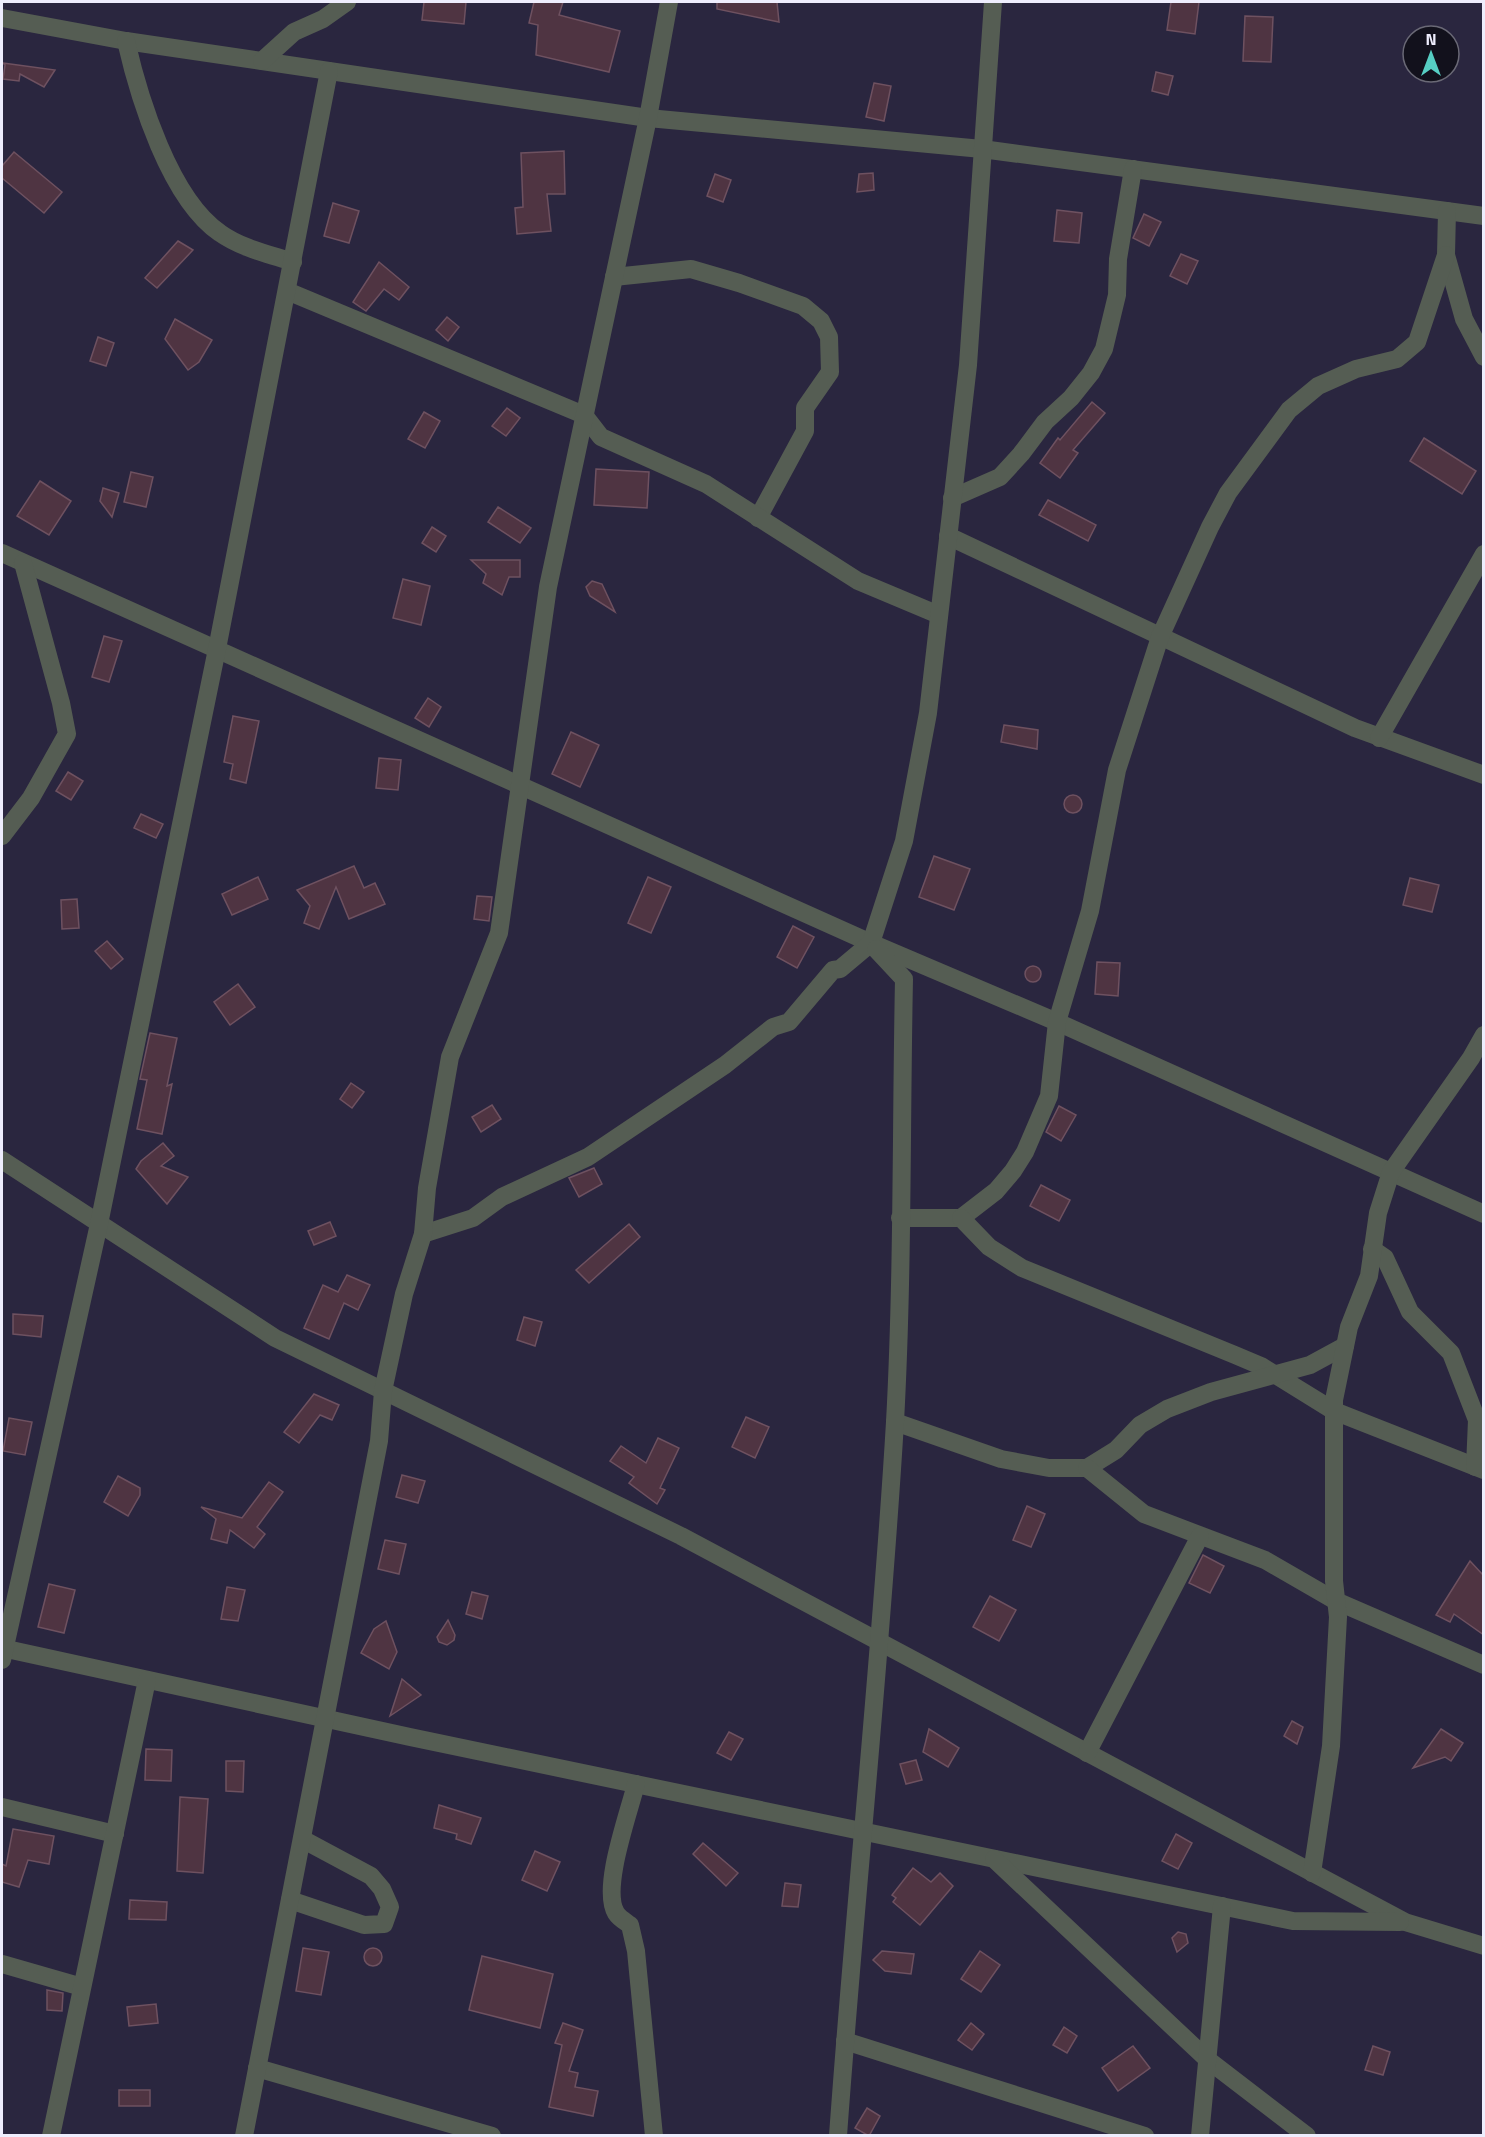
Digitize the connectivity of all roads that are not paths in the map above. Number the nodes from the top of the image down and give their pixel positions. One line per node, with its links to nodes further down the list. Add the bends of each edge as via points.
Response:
1 (347, 2): 6 (street, via 324,19 294,32)
2 (669, 2): 8 (street)
3 (993, 2): 9 (street)
4 (2, 18): 5 (street)
5 (126, 41): 6 (street); 14 (street, via 137,89 177,182 196,211 239,244)
6 (262, 61): 7 (street)
7 (329, 71): 8 (street); 14 (street)
8 (648, 118): 9 (street); 15 (street)
9 (982, 149): 10 (street); 19 (street, via 968,364)
10 (1133, 169): 11 (street); 19 (street, via 1118,259 1117,295 1104,349 1091,373 1000,477)
11 (1447, 211): 12 (street); 13 (street)
12 (1484, 216)
13 (1446, 255): 17 (street, via 1464,318); 26 (street, via 1417,342 1397,359 1356,369 1317,386 1288,410 1258,449 1210,527)
14 (293, 262): 16 (street)
15 (614, 277): 18 (street); 20 (street, via 691,269 803,306 821,321 829,338 830,372 805,408 805,431)
16 (287, 291): 18 (street); 27 (street)
17 (1484, 357)
18 (584, 415): 20 (street, via 601,437 705,484); 30 (street, via 548,587)
19 (952, 498): 21 (street)
20 (758, 518): 25 (street, via 858,581)
21 (948, 537): 25 (street); 26 (street)
22 (2, 553): 24 (street)
23 (1484, 554): 28 (street)
24 (23, 562): 27 (street); 31 (street, via 67,735 31,798)
25 (939, 615): 32 (street, via 928,713 904,841)
26 (1160, 637): 28 (street); 33 (street, via 1117,770 1090,911)
27 (217, 648): 30 (street); 40 (street)
28 (1379, 738): 29 (street)
29 (1484, 776)
30 (520, 784): 32 (street); 41 (street, via 499,933 450,1057)
31 (2, 836)
32 (871, 943): 33 (street); 38 (street, via 904,979); 41 (street, via 840,969 833,970 789,1022 773,1027 725,1065 588,1157 501,1197 472,1218)
33 (1057, 1022): 36 (street); 39 (street, via 1049,1096 1025,1152 996,1191)
34 (1484, 1035): 36 (street)
35 (2, 1160): 40 (street)
36 (1391, 1172): 37 (street); 42 (street)
37 (1484, 1214)
38 (900, 1218): 39 (street); 47 (street)
39 (961, 1218): 44 (street, via 989,1247 1023,1268 1235,1354)
40 (99, 1224): 45 (street, via 275,1338); 53 (street)
41 (423, 1234): 45 (street, via 404,1294)
42 (1372, 1249): 43 (street, via 1369,1276); 49 (street, via 1385,1258 1410,1312 1451,1353 1477,1420)
43 (1345, 1346): 44 (street, via 1310,1365); 46 (street)
44 (1275, 1375): 46 (street); 48 (street, via 1211,1392 1167,1409 1140,1425 1116,1450)
45 (383, 1391): 52 (street, via 681,1536); 56 (street, via 380,1441)
46 (1334, 1411): 49 (street); 51 (street)
47 (895, 1422): 48 (street, via 1001,1459 1049,1468); 52 (street)
48 (1087, 1468): 50 (street, via 1144,1514)
49 (1479, 1469)
50 (1200, 1536): 51 (street, via 1265,1560); 57 (street)
51 (1336, 1601): 54 (street); 64 (street, via 1331,1746)
52 (878, 1642): 57 (street); 60 (street)
53 (2, 1652): 55 (street)
54 (1484, 1665)
55 (147, 1680): 56 (street); 61 (street)
56 (325, 1719): 58 (street); 62 (street)
57 (1087, 1753): 64 (street)
58 (636, 1784): 60 (street); 77 (street, via 611,1901 616,1915 630,1925 636,1951)
59 (2, 1807): 61 (street)
60 (861, 1831): 63 (street); 71 (street)
61 (115, 1834): 70 (street)
62 (302, 1839): 65 (street); 65 (street, via 371,1876 390,1907 384,1924 364,1925)
63 (994, 1858): 66 (street); 72 (street)
64 (1312, 1873): 67 (street)
65 (290, 1900): 73 (street)
66 (1222, 1906): 67 (street, via 1293,1921); 72 (street)
67 (1405, 1922): 68 (street)
68 (1484, 1946)
69 (2, 1964): 70 (street)
70 (82, 1988): 74 (street)
71 (845, 2041): 78 (street); 79 (street)
72 (1208, 2060): 80 (street); 81 (street)
73 (257, 2068): 75 (street); 76 (street)
74 (51, 2136)
75 (244, 2136)
76 (492, 2136)
77 (654, 2136)
78 (838, 2136)
79 (1145, 2136)
80 (1200, 2136)
81 (1307, 2136)

